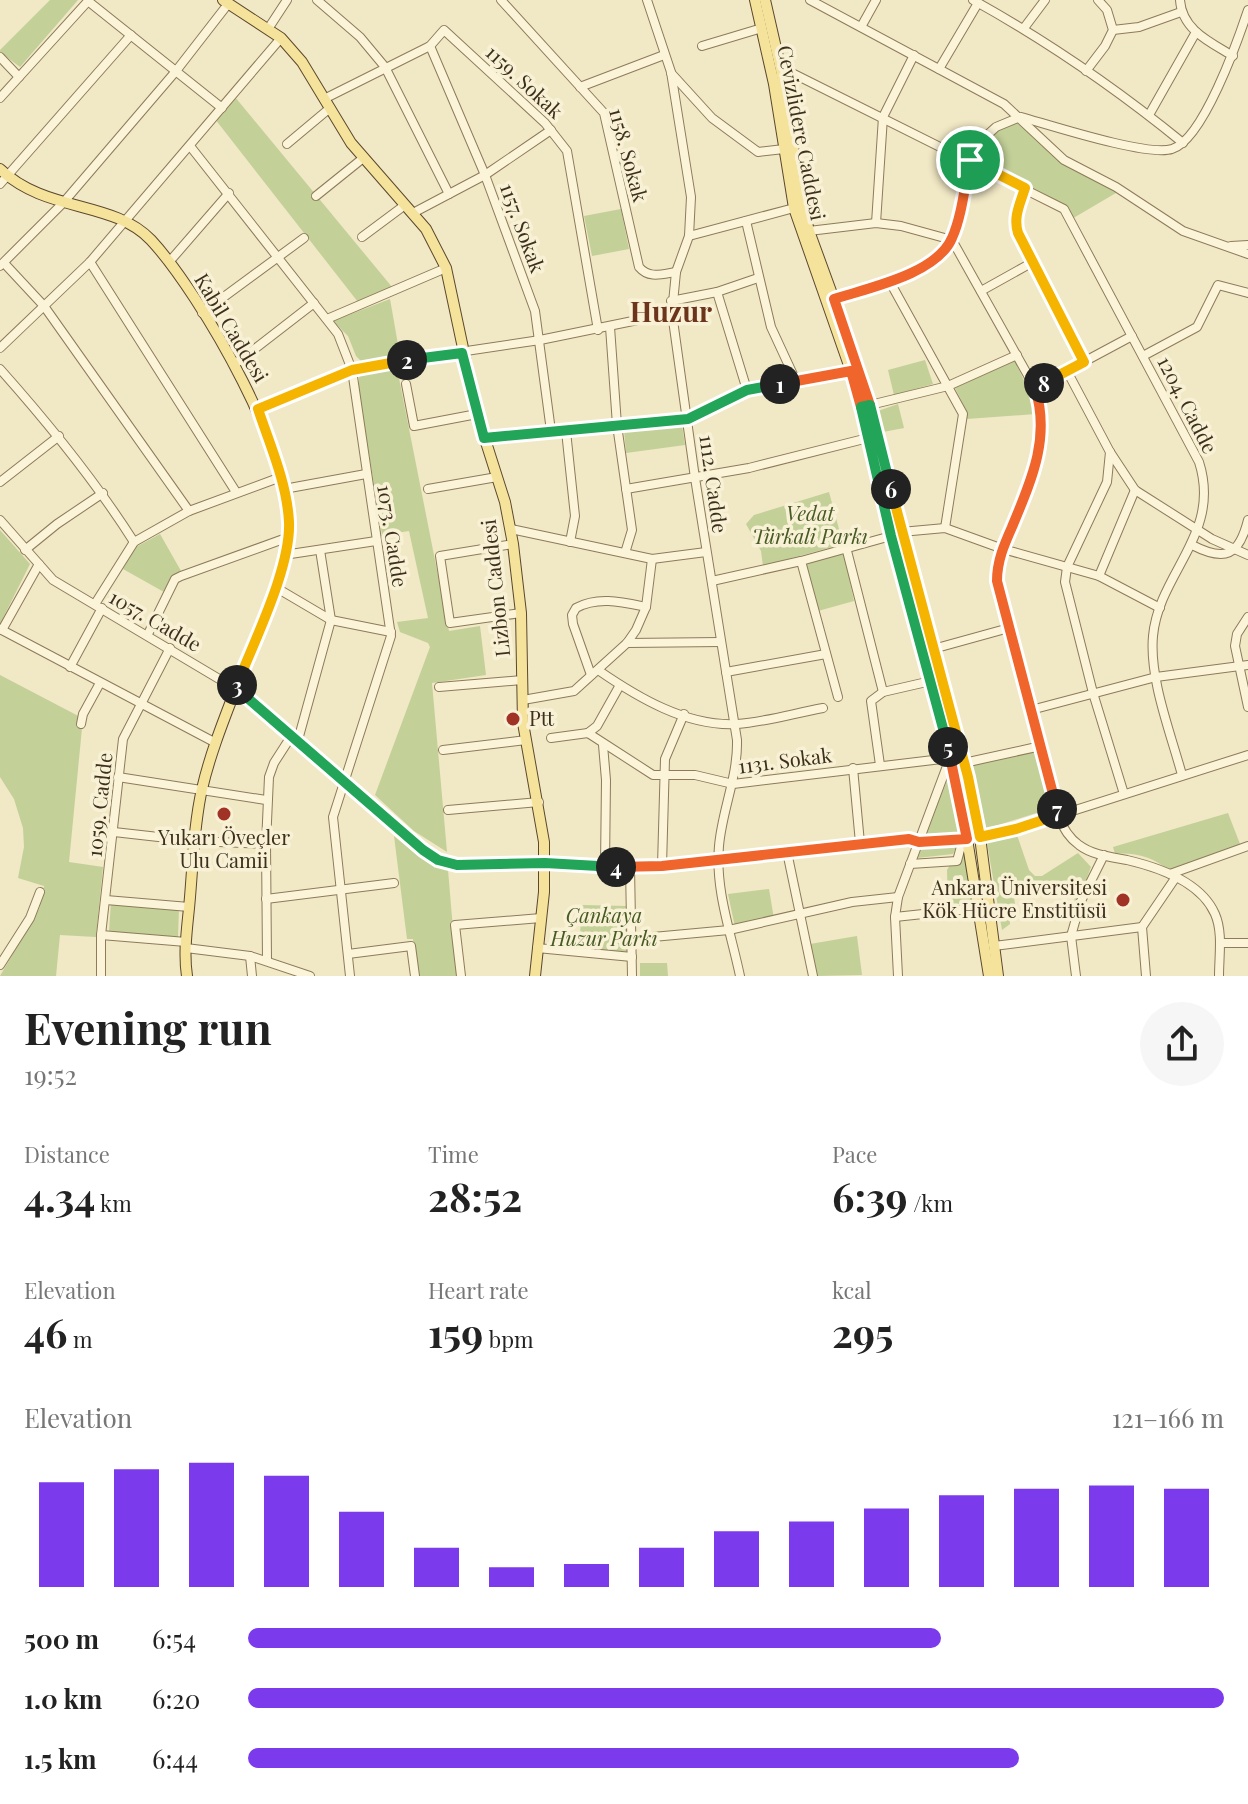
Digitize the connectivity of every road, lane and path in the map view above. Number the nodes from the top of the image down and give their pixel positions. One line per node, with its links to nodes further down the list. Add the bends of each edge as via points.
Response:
1 (89, 0): 23 (street); 37 (street)
2 (287, 0): 20 (street)
3 (317, 0): 32 (street)
4 (501, 0): 38 (street, 1158. Sokak)
5 (755, 0): 18 (main road, Cevizlidere Caddesi)
6 (765, 0): 31 (main road, Cevizlidere Caddesi)
7 (810, 0): 17 (street)
8 (876, 0): 17 (street)
9 (1045, 0): 19 (street)
10 (1098, 0): 21 (street)
11 (1180, 0): 16 (street)
12 (651, 1): 27 (street, 1112. Cadde)
13 (976, 1): 19 (street); 33 (street)
14 (226, 2): 20 (main road, Lizbon Caddesi); 34 (street)
15 (1248, 10): 29 (street)
16 (1181, 12): 21 (street); 22 (street)
17 (861, 27): 28 (street)
18 (762, 28): 26 (street); 31 (main road, Cevizlidere Caddesi)
19 (1024, 28): 35 (street)
20 (268, 29): 24 (main road, Lizbon Caddesi)
21 (1113, 30): 35 (street)
22 (1196, 32): 29 (street); 42 (street)
23 (131, 35): 34 (street); 53 (street)
24 (281, 38): 40 (main road, Lizbon Caddesi); 41 (street)
25 (430, 46): 32 (street, 1159. Sokak); 45 (street, 1159. Sokak, via 444,30); 52 (street, 1157. Sokak)
26 (702, 46)
27 (664, 55): 36 (street, 1112. Cadde); 38 (street)
28 (914, 55): 33 (street); 43 (street)
29 (1233, 56): 46 (street)
30 (0, 57): 37 (street)
31 (775, 65): 43 (street, 1204. Cadde); 49 (main road, Cevizlidere Caddesi); 64 (main road, Cevizlidere Caddesi)
32 (385, 67): 40 (street, 1159. Sokak); 56 (street)
33 (939, 69): 44 (street)
34 (176, 71): 41 (street); 58 (street)
35 (1086, 71): 42 (street)
36 (671, 72): 49 (street, via 712,118 758,152); 65 (street, 1112. Cadde, via 691,197)
37 (19, 77): 39 (street)
38 (580, 87): 78 (street, 1158. Sokak, via 604,113 639,267 651,276)
39 (0, 98)
40 (327, 104): 47 (street, 1159. Sokak); 50 (main road, Lizbon Caddesi)
41 (222, 108): 48 (street)
42 (1149, 115): 46 (street)
43 (883, 117): 51 (street, 1204. Cadde); 63 (street)
44 (1020, 117): 46 (street, via 1152,150 1171,150); 51 (street, via 996,127); 70 (street, via 1064,160 1183,231)
45 (551, 130): 52 (street); 92 (street, 1159. Sokak, via 567,151 572,171)
46 (1183, 143)
47 (287, 144)
48 (190, 146): 55 (street, 1073. Cadde); 61 (street)
49 (784, 149): 59 (main road, Cevizlidere Caddesi)
50 (362, 159): 57 (street); 60 (main road, Lizbon Caddesi)
51 (970, 160): 54 (street, 1204. Cadde); 68 (street)
52 (485, 175): 56 (street); 94 (street, 1157. Sokak, via 535,311)
53 (3, 177): 58 (main road, Kabil Caddesi)
54 (1025, 188): 75 (street, via 1015,224); 93 (street, 1204. Cadde, via 1064,209)
55 (229, 193): 72 (street, 1073. Cadde); 73 (street)
56 (449, 194): 60 (street)
57 (316, 196)
58 (63, 203): 61 (main road, Kabil Caddesi); 76 (street)
59 (794, 208): 62 (street); 103 (main road, Cevizlidere Caddesi)
60 (409, 209): 66 (street); 77 (main road, Lizbon Caddesi, via 432,238)
61 (127, 221): 73 (main road, Kabil Caddesi); 74 (street)
62 (746, 221): 65 (street); 79 (street)
63 (876, 223): 64 (street); 68 (street)
64 (809, 231): 84 (main road, Cevizlidere Caddesi)
65 (689, 236): 78 (street, 1112. Cadde)
66 (362, 237)
67 (304, 238): 72 (street)
68 (952, 240): 80 (street, via 923,268); 81 (street)
69 (1248, 245): 70 (street)
70 (1226, 247): 71 (street)
71 (1248, 254)
72 (277, 259): 86 (street, 1073. Cadde); 88 (street)
73 (170, 261): 88 (main road, Kabil Caddesi)
74 (90, 262): 87 (street); 130 (street)
75 (1033, 262): 81 (street); 99 (street)
76 (2, 265): 87 (street)
77 (446, 268): 90 (street); 96 (main road, Lizbon Caddesi)
78 (676, 272): 85 (street, 1112. Cadde)
79 (758, 278): 82 (street); 105 (street, via 771,327)
80 (890, 282): 84 (street); 107 (street)
81 (981, 291): 97 (street)
82 (717, 292): 85 (street); 109 (street)
83 (1248, 293): 98 (street, via 1218,285 1197,327)
84 (834, 299): 110 (main road, Cevizlidere Caddesi)
85 (671, 301): 89 (street, 1112. Cadde)
86 (314, 303): 90 (street, 1073. Cadde); 100 (street)
87 (44, 306): 95 (street); 132 (street)
88 (202, 313): 100 (main road, Kabil Caddesi)
89 (672, 313): 91 (street); 113 (street, 1112. Cadde)
90 (327, 319): 102 (street, 1073. Cadde)
91 (610, 327): 92 (street); 114 (street)
92 (598, 330): 94 (street)
93 (1132, 336): 98 (street, 1204. Cadde); 99 (street)
94 (540, 340): 96 (street); 115 (street, 1157. Sokak)
95 (0, 348)
96 (462, 353): 102 (street); 112 (main road, Lizbon Caddesi)
97 (1017, 355): 107 (street); 108 (street)
98 (1143, 356): 137 (street, 1204. Cadde, via 1199,462 1206,495)
99 (1084, 362): 104 (street)
100 (234, 365): 111 (main road, Kabil Caddesi)
101 (0, 369): 117 (street)
102 (352, 370): 111 (street); 121 (street, 1073. Cadde)
103 (851, 371): 105 (street); 110 (main road, Cevizlidere Caddesi)
104 (1067, 371): 108 (street); 120 (street)
105 (796, 381): 109 (street)
106 (406, 384): 112 (street, via 414,426)
107 (948, 386): 110 (street); 135 (street, via 963,414)
108 (1035, 388): 146 (street, via 1042,420 1040,450)
109 (747, 390): 113 (street)
110 (865, 406): 119 (main road, Cevizlidere Caddesi); 138 (main road, Cevizlidere Caddesi)
111 (258, 409): 122 (main road, Kabil Caddesi)
112 (477, 414): 118 (main road, Lizbon Caddesi)
113 (688, 419): 114 (street); 124 (street, 1112. Cadde)
114 (617, 425): 116 (street); 128 (street)
115 (551, 431): 116 (street); 118 (street)
116 (566, 431): 142 (street, via 575,516)
117 (59, 436): 125 (street); 131 (street)
118 (484, 438): 123 (main road, Lizbon Caddesi)
119 (868, 438): 124 (street); 138 (main road, Cevizlidere Caddesi)
120 (1110, 452): 129 (street); 157 (street, via 1107,482)
121 (366, 474): 126 (street); 140 (street, 1073. Cadde)
122 (281, 477): 126 (main road, Kabil Caddesi); 130 (street)
123 (497, 477): 127 (street); 136 (main road, Lizbon Caddesi)
124 (695, 478): 128 (street); 150 (street, 1112. Cadde)
125 (0, 482)
126 (284, 489): 139 (main road, Kabil Caddesi)
127 (428, 489)
128 (626, 489): 151 (street, via 632,530)
129 (1135, 490): 137 (street); 158 (street)
130 (236, 492): 132 (street)
131 (103, 493): 141 (street); 147 (street)
132 (189, 511): 141 (street)
133 (0, 520): 147 (street, 1057. Cadde)
134 (1248, 520): 149 (street)
135 (945, 528): 138 (street); 146 (street)
136 (511, 529): 142 (street); 143 (main road, Lizbon Caddesi)
137 (1198, 530): 144 (street, 1204. Cadde); 149 (street)
138 (896, 534): 145 (street); 174 (main road, Cevizlidere Caddesi); 182 (main road, Cevizlidere Caddesi)
139 (289, 537): 152 (main road, Kabil Caddesi); 170 (street, via 175,579)
140 (376, 541): 148 (street); 169 (street, 1073. Cadde)
141 (134, 542): 161 (street)
142 (570, 542): 151 (street)
143 (513, 544): 164 (main road, Lizbon Caddesi); 164 (street, via 440,556 450,623)
144 (1192, 545): 149 (street, via 1213,555); 163 (street, 1204. Cadde)
145 (846, 547): 155 (street); 187 (street)
146 (1003, 549): 157 (street); 167 (street, via 997,581)
147 (25, 550): 156 (street, 1057. Cadde)
148 (320, 550): 152 (street); 166 (street)
149 (1236, 550): 153 (street)
150 (706, 552): 154 (street); 159 (street, 1112. Cadde)
151 (625, 553): 154 (street)
152 (284, 555): 160 (main road, Kabil Caddesi)
153 (1248, 555)
154 (652, 559): 162 (street)
155 (801, 561): 159 (street); 175 (street)
156 (39, 564): 161 (street, 1057. Cadde, via 53,580); 168 (street)
157 (1067, 567): 158 (street); 188 (street, via 1066,591)
158 (1099, 576): 163 (street)
159 (712, 581): 171 (street, 1112. Cadde)
160 (275, 587): 166 (street); 186 (main road, Kabil Caddesi)
161 (98, 606): 170 (street, 1057. Cadde); 177 (street)
162 (646, 607): 172 (street); 179 (street, via 605,601 576,608 573,624)
163 (1160, 608): 180 (street, 1204. Cadde, via 1153,638)
164 (521, 613): 181 (main road, Lizbon Caddesi)
165 (1248, 617): 176 (street, via 1236,636)
166 (331, 620): 169 (street); 199 (street)
167 (1009, 628): 174 (street); 194 (street)
168 (1, 629): 177 (street)
169 (391, 632): 214 (street, 1073. Cadde)
170 (148, 634): 173 (street, 1057. Cadde)
171 (721, 642): 172 (street); 178 (street, 1112. Cadde)
172 (627, 643): 179 (street)
173 (170, 648): 186 (street, 1057. Cadde); 191 (street, 1059. Cadde)
174 (933, 649): 208 (main road, Cevizlidere Caddesi)
175 (826, 654): 178 (street); 189 (street)
176 (1243, 665): 180 (street); 192 (street)
177 (70, 667): 183 (street)
178 (726, 672): 197 (street, 1112. Cadde)
179 (595, 673): 184 (street); 190 (street, via 574,691)
180 (1156, 677): 188 (street); 211 (street, 1204. Cadde)
181 (522, 680): 185 (street); 190 (main road, Lizbon Caddesi)
182 (931, 681): 187 (street); 207 (main road, Cevizlidere Caddesi)
183 (100, 683): 191 (street); 196 (street)
184 (620, 685): 195 (street); 198 (street)
185 (439, 687)
186 (236, 688): 199 (street, 1057. Cadde); 202 (main road, Kabil Caddesi)
187 (883, 692): 209 (street, via 871,701)
188 (1093, 693): 194 (street); 217 (street)
189 (838, 697)
190 (523, 700): 201 (main road, Lizbon Caddesi)
191 (141, 705): 202 (street); 212 (street, 1059. Cadde, via 123,739)
192 (1248, 707)
193 (823, 708): 197 (street)
194 (1031, 710): 204 (street)
195 (684, 714): 197 (street); 213 (street, via 668,748)
196 (81, 724)
197 (735, 724): 215 (street, 1112. Cadde)
198 (588, 733): 200 (street); 203 (street, 1131. Sokak)
199 (295, 737): 214 (street, 1057. Cadde); 218 (street, via 274,763)
200 (551, 738)
201 (526, 740): 205 (street); 219 (main road, Lizbon Caddesi)
202 (216, 743): 216 (main road, Kabil Caddesi)
203 (603, 745): 213 (street, 1131. Sokak); 235 (street)
204 (1041, 746): 208 (street); 221 (street)
205 (443, 750)
206 (1248, 755): 211 (street)
207 (950, 758): 209 (street, 1131. Sokak); 224 (main road, Cevizlidere Caddesi); 226 (street)
208 (964, 763): 223 (main road, Cevizlidere Caddesi)
209 (880, 765): 210 (street, 1131. Sokak)
210 (853, 768): 215 (street, 1131. Sokak); 227 (street)
211 (1182, 775): 217 (street)
212 (118, 777): 216 (street); 222 (street, 1059. Cadde)
213 (663, 777): 215 (street, 1131. Sokak, via 695,775); 236 (street)
214 (346, 781): 233 (street, 1057. Cadde, via 438,860 466,865); 240 (street, 1073. Cadde, via 333,817)
215 (733, 784): 232 (street, 1112. Cadde)
216 (202, 790): 218 (street); 225 (main road, Kabil Caddesi)
217 (1124, 794): 221 (street)
218 (266, 800): 228 (street)
219 (539, 802): 220 (street); 233 (main road, Lizbon Caddesi)
220 (448, 810)
221 (1058, 815): 223 (street); 231 (street, via 1080,846)
222 (114, 832): 225 (street); 244 (street, 1059. Cadde)
223 (980, 837): 258 (main road, Cevizlidere Caddesi)
224 (965, 839): 226 (street, 1057. Cadde); 234 (street, via 957,861); 246 (main road, Cevizlidere Caddesi)
225 (194, 841): 228 (street); 245 (main road, Kabil Caddesi)
226 (919, 842): 227 (street, 1057. Cadde); 234 (street)
227 (860, 843): 230 (street, 1057. Cadde)
228 (266, 844): 243 (street)
229 (1248, 846): 238 (street)
230 (787, 852): 232 (street, 1057. Cadde); 247 (street)
231 (1104, 855): 238 (street); 253 (street)
232 (719, 860): 236 (street, 1057. Cadde); 251 (street, 1112. Cadde)
233 (545, 863): 235 (street, 1057. Cadde); 249 (main road, Lizbon Caddesi)
234 (910, 864): 242 (street)
235 (605, 866): 237 (street, 1057. Cadde)
236 (662, 866): 237 (street, 1057. Cadde)
237 (630, 867): 254 (street)
238 (1172, 876): 250 (street); 255 (street, via 1209,902)
239 (394, 883): 240 (street)
240 (341, 889): 243 (street); 260 (street, 1073. Cadde)
241 (40, 892): 264 (street)
242 (898, 897): 247 (street); 248 (street)
243 (266, 899): 263 (street)
244 (106, 900): 245 (street); 252 (street, 1059. Cadde)
245 (189, 907): 257 (main road, Kabil Caddesi)
246 (979, 908): 248 (street); 277 (main road, Cevizlidere Caddesi)
247 (801, 914): 251 (street); 275 (street)
248 (895, 917): 276 (street)
249 (541, 918): 259 (main road, Lizbon Caddesi); 271 (street, via 455,925)
250 (1142, 927): 253 (street); 280 (street)
251 (729, 930): 254 (street); 274 (street, 1112. Cadde)
252 (101, 935): 257 (street); 265 (street, 1059. Cadde)
253 (1071, 936): 258 (street); 279 (street)
254 (631, 939): 262 (street)
255 (1220, 943): 256 (street); 281 (street)
256 (1248, 943)
257 (186, 945): 261 (street); 266 (main road, Kabil Caddesi)
258 (994, 946): 278 (main road, Cevizlidere Caddesi)
259 (537, 948): 262 (street); 272 (main road, Lizbon Caddesi)
260 (348, 954): 269 (street, 1073. Cadde); 270 (street, via 411,946)
261 (250, 956): 263 (street); 267 (street)
262 (632, 957): 273 (street)
263 (267, 960): 268 (street)
264 (0, 965)
265 (101, 976)
266 (187, 976)
267 (252, 976)
268 (309, 976)
269 (350, 976)
270 (415, 976)
271 (461, 976)
272 (535, 976)
273 (632, 976)
274 (740, 976)
275 (813, 976)
276 (898, 976)
277 (989, 976)
278 (998, 976)
279 (1076, 976)
280 (1146, 976)
281 (1219, 976)

